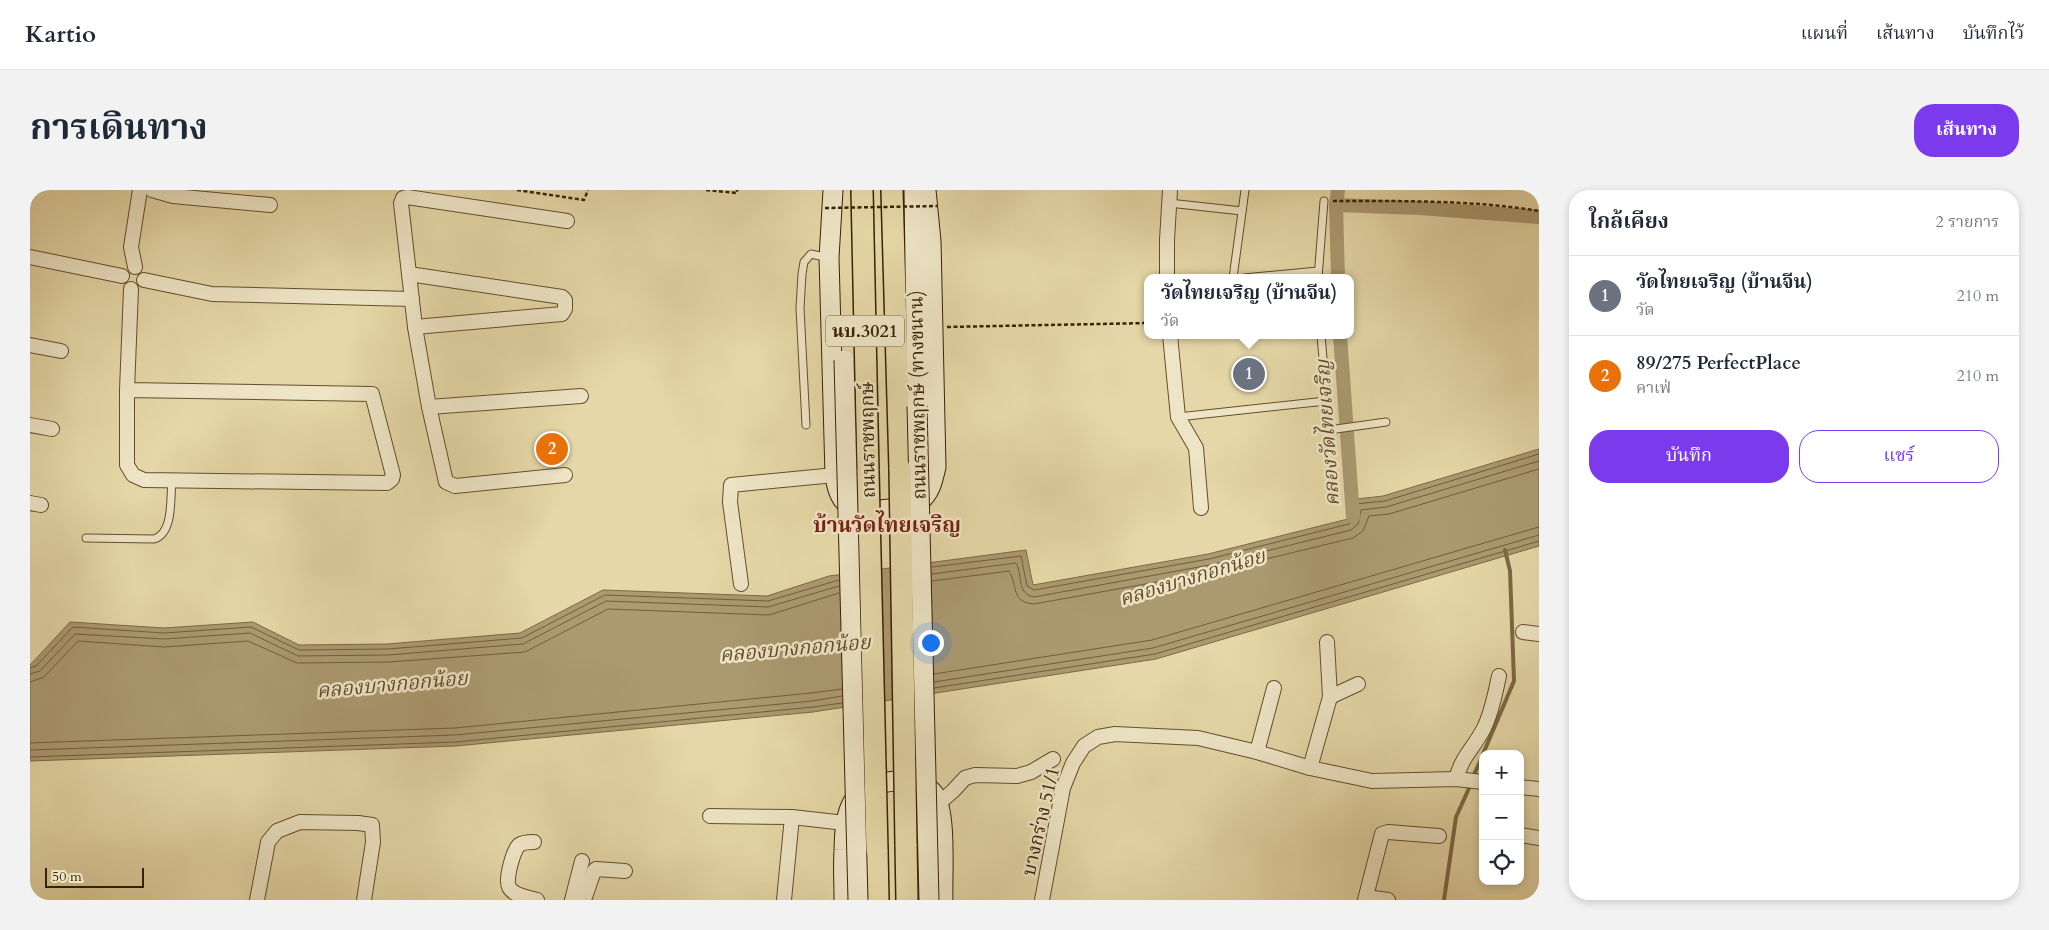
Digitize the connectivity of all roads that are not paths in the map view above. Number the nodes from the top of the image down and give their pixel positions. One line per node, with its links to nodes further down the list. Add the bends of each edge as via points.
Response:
1 (140, 190): 17 (street, via 131,247)
2 (152, 190): 12 (street, via 174,196)
3 (832, 190): 16 (main road)
4 (840, 190): 77 (main road, นบ.3021, bridge)
5 (862, 190): 78 (main road, ถนนราชพฤกษ์ / นบ.3021, bridge)
6 (892, 190): 79 (main road, ถนนราชพฤกษ์ / นบ.3021, bridge)
7 (914, 190): 80 (main road, ถนนราชพฤกษ์ (ทางขนาน) / นบ.3021, bridge)
8 (926, 190): 40 (main road, via 931,240 936,457 931,487 920,500 906,507 860,511 849,507 842,498)
9 (1245, 190): 13 (lane)
10 (1169, 196): 13 (lane); 19 (street)
11 (1324, 201): 21 (lane)
12 (270, 205)
13 (1242, 211): 20 (lane)
14 (567, 221): 18 (street, via 403,198)
15 (30, 257): 22 (street)
16 (829, 258): 38 (lane, via 811,254 804,262 802,274 800,308); 40 (main road)
17 (136, 267): 22 (street, via 127,269); 23 (street)
18 (409, 274): 25 (street); 26 (street, via 565,300 565,312 562,314)
19 (1167, 274)
20 (1234, 274)
21 (1318, 274)
22 (122, 276): 24 (street, via 124,284)
23 (144, 280): 24 (street, via 139,288); 25 (street, via 212,294)
24 (131, 289): 31 (street)
25 (408, 299): 26 (street)
26 (415, 328): 34 (street)
27 (1170, 339): 35 (street)
28 (1321, 339): 33 (lane)
29 (30, 345): 30 (street)
30 (61, 352)
31 (127, 390): 42 (street, via 127,465 133,475 144,480); 42 (street, via 372,394 393,475 387,483)
32 (581, 396): 34 (street)
33 (1326, 402): 35 (lane); 36 (lane, via 1329,430)
34 (429, 407): 41 (street, via 446,482 450,485)
35 (1178, 417): 43 (street, via 1196,448)
36 (1386, 422)
37 (30, 425): 39 (street)
38 (806, 425)
39 (52, 429)
40 (835, 474): 45 (street, via 731,484 730,502)
41 (565, 475)
42 (172, 480): 44 (lane, via 167,526 160,537)
43 (1201, 508)
44 (86, 538)
45 (741, 584)
46 (1523, 632): 47 (street)
47 (1539, 634)
48 (1327, 642): 52 (street)
49 (1499, 676): 56 (street, via 1487,722 1460,765)
50 (1358, 684): 52 (street)
51 (1274, 688): 53 (street)
52 (1330, 697): 55 (street)
53 (1257, 752): 55 (street, บางกร่าง 51/1); 82 (street, บางกร่าง 51/1, via 1198,738 1115,734 1098,737 1084,746 1063,788)
54 (1053, 759): 59 (street, via 1017,776 975,775 965,778)
55 (1310, 768): 56 (street, บางกร่าง 51/1, via 1372,781)
56 (1473, 781)
57 (1524, 787): 58 (street)
58 (1539, 789)
59 (938, 804): 62 (main road, via 934,793 912,780 879,783 854,798 847,810); 81 (main road, via 942,821)
60 (710, 816): 61 (street)
61 (792, 817): 62 (street); 75 (street)
62 (845, 823): 76 (main road)
63 (1439, 836): 69 (street, via 1382,834)
64 (1524, 836): 65 (street)
65 (1539, 838)
66 (534, 842): 72 (street, via 518,846 507,882 514,893)
67 (582, 861): 73 (street)
68 (625, 871): 74 (street, via 594,871)
69 (1365, 898): 83 (street)
70 (257, 900): 71 (street, via 268,842 277,831 300,822 372,825 373,842)
71 (364, 900)
72 (537, 900)
73 (572, 900)
74 (584, 900)
75 (784, 900)
76 (844, 900)
77 (858, 900)
78 (878, 900)
79 (908, 900)
80 (929, 900)
81 (943, 900)
82 (1042, 900)
83 (1388, 900)

